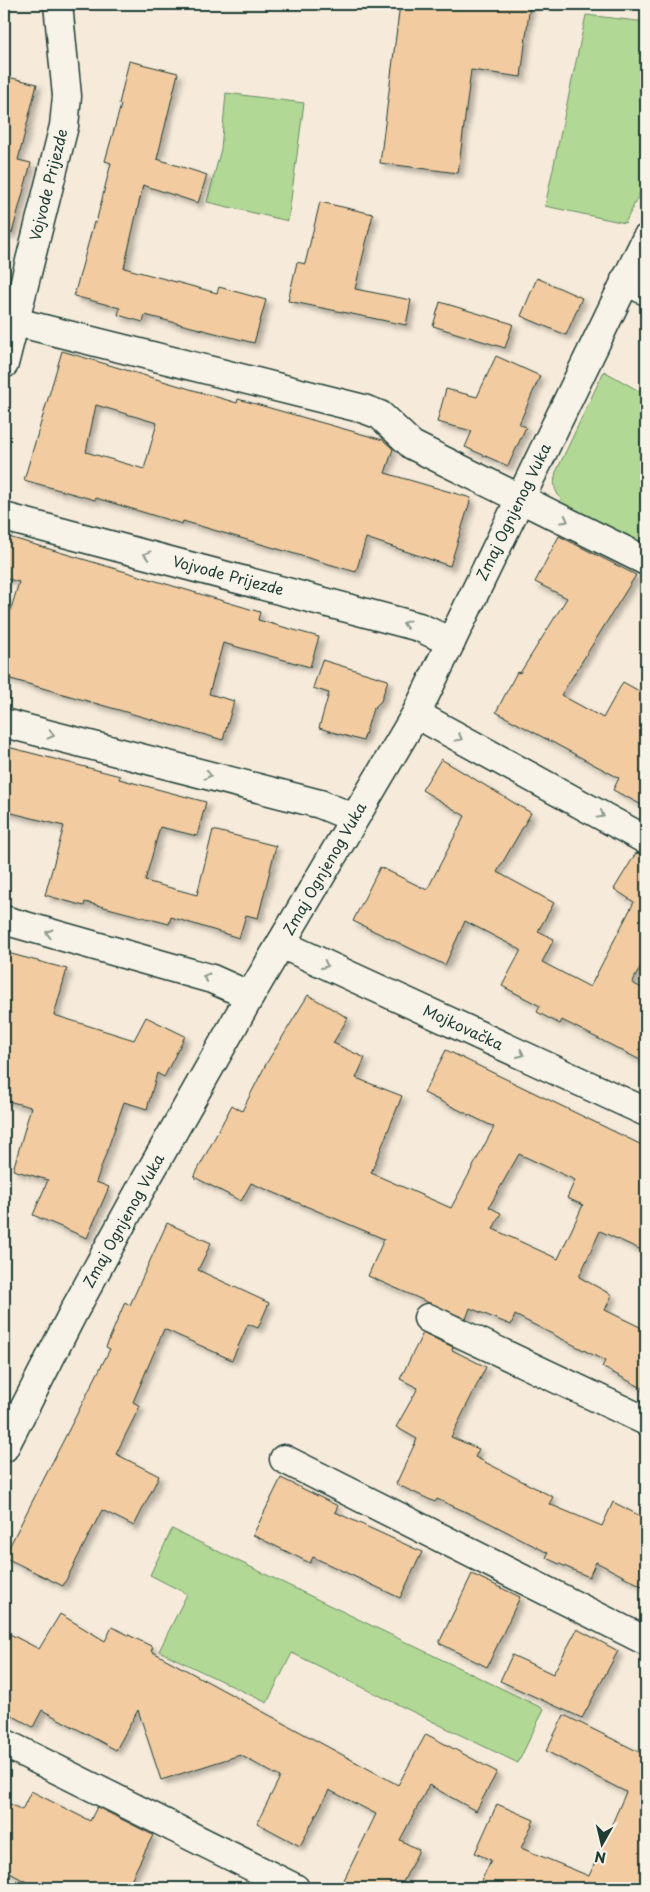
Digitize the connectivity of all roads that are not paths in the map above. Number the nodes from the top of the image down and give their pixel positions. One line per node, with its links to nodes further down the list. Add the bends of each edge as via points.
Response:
1 (58, 4): 4 (street, Vojvode Prijezde, via 67,96 64,126)
2 (646, 239): 3 (street, Zmaj Ognjenog Vuka)
3 (636, 285): 6 (street, Zmaj Ognjenog Vuka)
4 (9, 320): 5 (street, Vojvode Prijezde); 6 (street, via 364,409 380,415 412,445)
5 (4, 364)
6 (522, 498): 8 (street, one-way to 8); 9 (street, Zmaj Ognjenog Vuka)
7 (4, 516): 9 (street, Vojvode Prijezde, one-way to 7, via 410,625)
8 (646, 561)
9 (451, 642): 10 (street, Zmaj Ognjenog Vuka)
10 (416, 714): 12 (street, Zmaj Ognjenog Vuka); 13 (street, one-way to 13)
11 (4, 722): 12 (street, one-way to 12, via 320,804)
12 (354, 818): 15 (street, Zmaj Ognjenog Vuka)
13 (646, 840)
14 (4, 920): 16 (street, one-way to 14, via 212,979)
15 (281, 944): 16 (street, Zmaj Ognjenog Vuka); 17 (street, Mojkovačka, one-way to 17)
16 (250, 996): 20 (street, Zmaj Ognjenog Vuka, via 78,1302)
17 (646, 1112)
18 (428, 1318): 19 (street)
19 (646, 1421)
20 (4, 1448)
21 (284, 1459): 22 (street)
22 (646, 1641)
23 (4, 1743): 24 (street)
24 (295, 1888)

